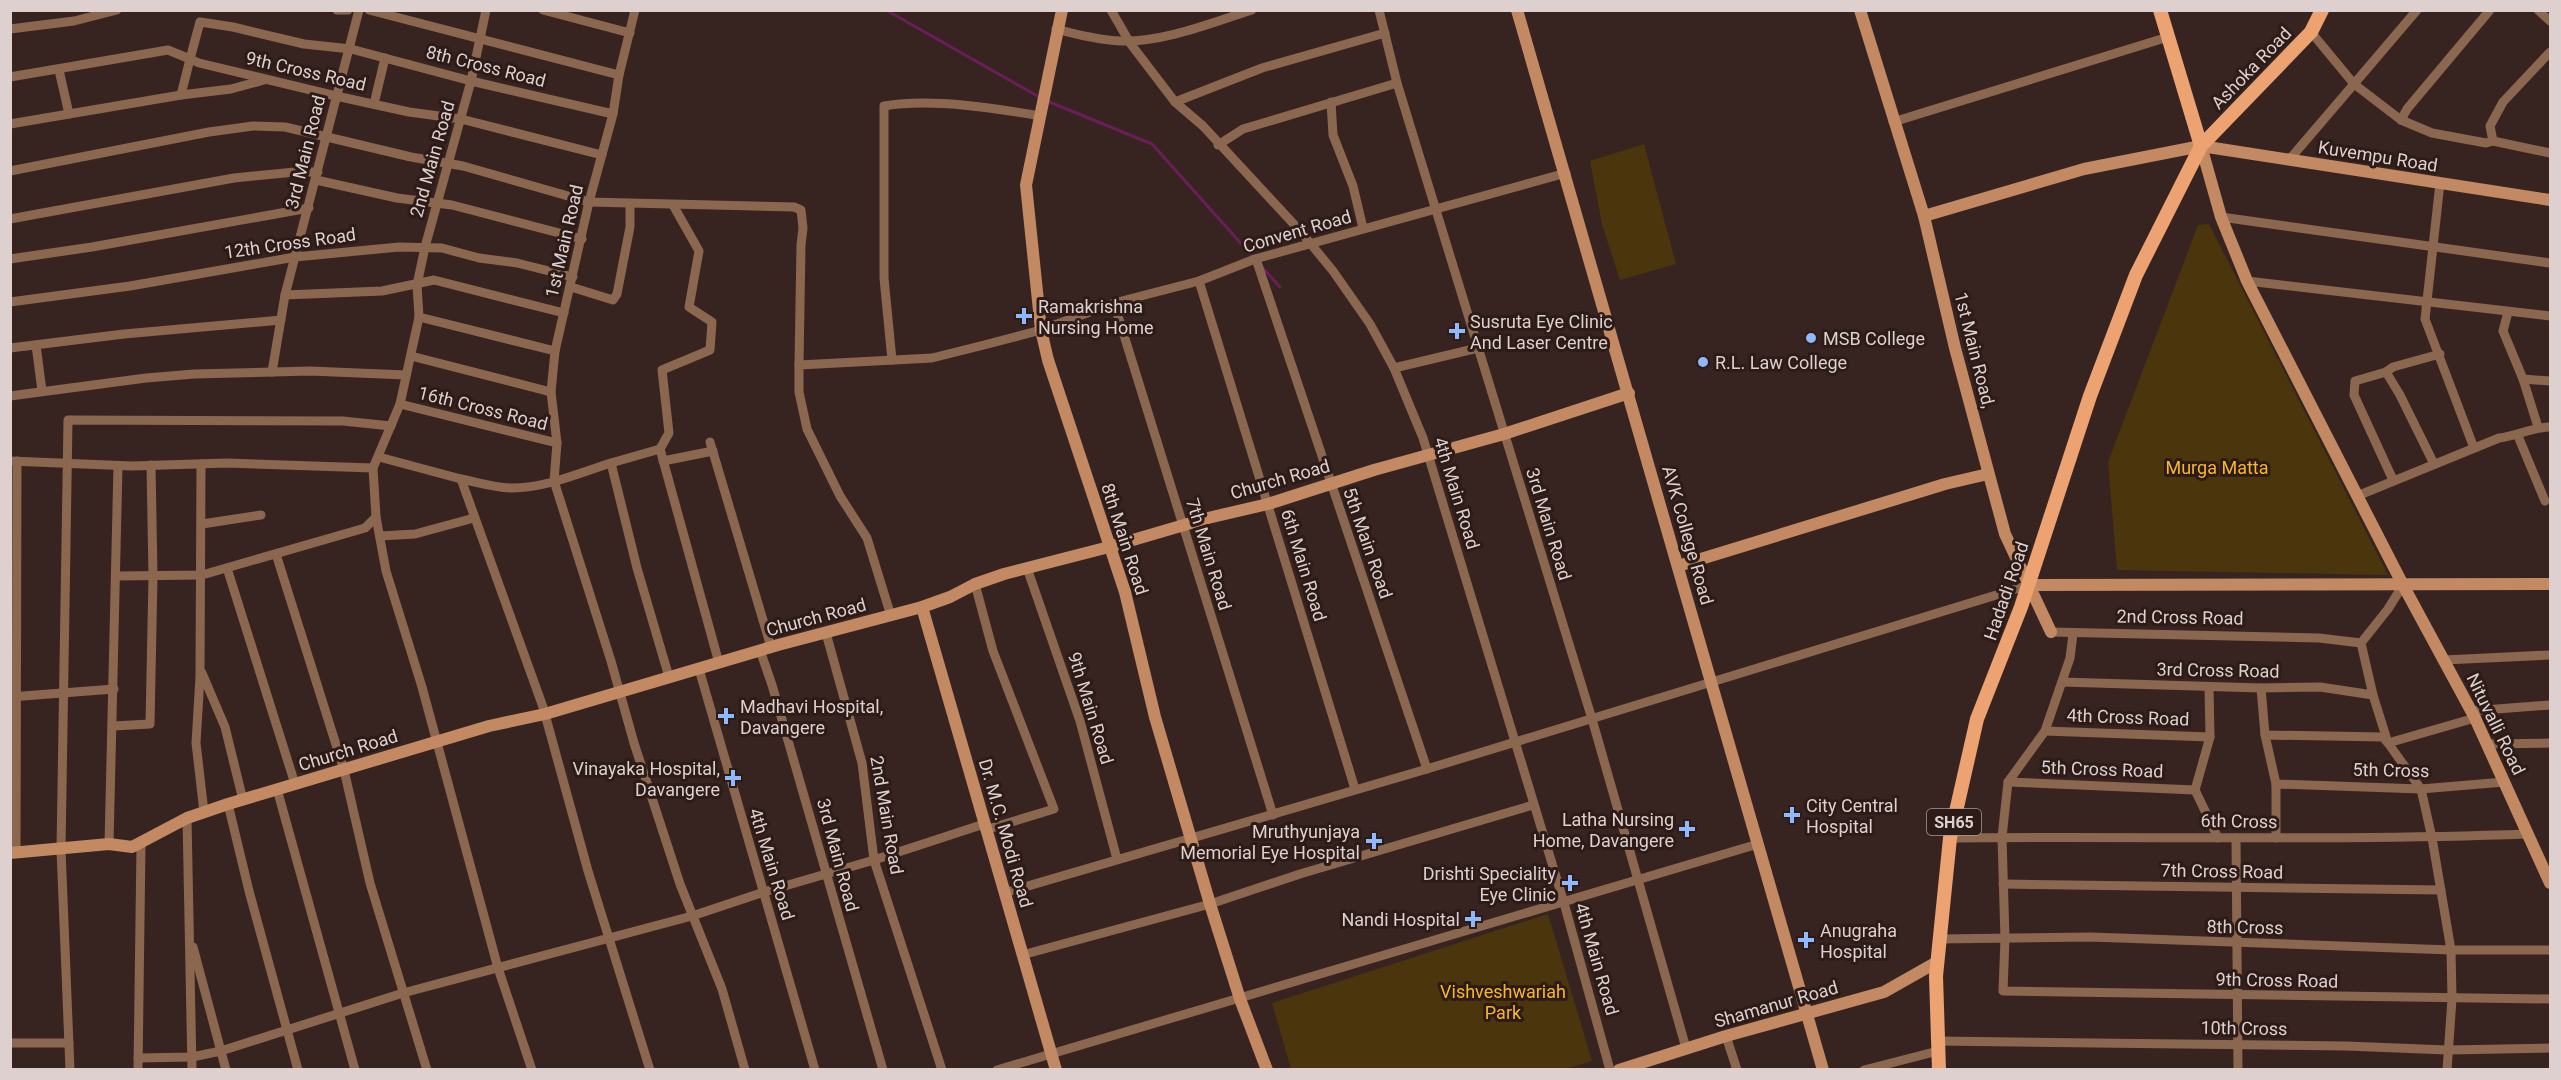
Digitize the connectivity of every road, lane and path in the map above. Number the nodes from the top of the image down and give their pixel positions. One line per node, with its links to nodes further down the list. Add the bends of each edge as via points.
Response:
1 (117, 10): 21 (street, via 74,21)
2 (337, 10): 3 (street)
3 (348, 10)
4 (359, 10): 29 (street, 3rd Main Road)
5 (369, 10): 27 (street)
6 (486, 10): 27 (street, 2nd Main Road)
7 (543, 10): 24 (street)
8 (635, 10): 24 (street, 1st Main Road)
9 (1062, 10): 22 (street, 8th Main Road)
10 (1112, 10): 28 (street, 4th Main Road)
11 (1252, 10): 28 (street, via 1177,33)
12 (1379, 10): 25 (street, 3rd Main Road)
13 (1517, 10): 61 (street, AVK College Road)
14 (1860, 10): 50 (street, 1st Main Road,)
15 (2160, 10): 26 (main road)
16 (2322, 10): 23 (main road, Ashoka Road)
17 (2417, 10): 39 (street)
18 (2490, 10): 49 (street)
19 (2538, 10): 20 (street)
20 (2550, 21)
21 (10, 29)
22 (1056, 29): 28 (street, via 1090,38); 47 (street, 8th Main Road)
23 (2311, 32): 39 (street); 55 (main road, Ashoka Road)
24 (630, 33): 34 (street, 1st Main Road)
25 (1385, 33): 38 (street, 3rd Main Road); 42 (street, via 1263,68)
26 (2168, 37): 50 (street); 55 (main road)
27 (480, 38): 34 (street); 37 (street, 2nd Main Road)
28 (1128, 41): 42 (street, 4th Main Road)
29 (351, 49): 31 (street, 8th Cross Road); 32 (street, 9th Cross Road, via 304,44 200,22); 41 (street, 3rd Main Road)
30 (2550, 52): 53 (street, via 2503,102 2490,126)
31 (385, 58): 37 (street, 8th Cross Road); 44 (street)
32 (190, 59): 33 (street, via 168,50); 36 (street, 9th Cross Road); 40 (street)
33 (59, 70): 35 (street); 45 (street)
34 (620, 75): 46 (street, 1st Main Road)
35 (10, 78)
36 (265, 79): 40 (street, via 231,89); 41 (street, 9th Cross Road)
37 (471, 81): 46 (street, 8th Cross Road); 48 (street, 2nd Main Road)
38 (1397, 83): 43 (street); 70 (street, 3rd Main Road)
39 (2354, 84): 49 (street); 58 (street)
40 (181, 95): 45 (street)
41 (336, 96): 44 (street, 9th Cross Road); 52 (street, 3rd Main Road)
42 (1175, 102): 54 (street, 4th Main Road)
43 (1331, 102): 54 (street, via 1243,129); 74 (street, via 1333,135 1353,186)
44 (375, 104): 48 (street, 9th Cross Road)
45 (69, 114): 51 (street)
46 (613, 114): 57 (street, 1st Main Road)
47 (1041, 116): 97 (street, 8th Main Road, via 1026,185); 104 (street, via 907,102 884,106 884,278)
48 (461, 119): 57 (street, 9th Cross Road); 59 (street, 2nd Main Road)
49 (2401, 120): 53 (street, via 2432,133)
50 (1893, 122): 71 (street, 1st Main Road,)
51 (10, 124)
52 (327, 136): 59 (street); 60 (street, via 285,127 252,126); 62 (street, 3rd Main Road)
53 (2493, 141): 56 (street)
54 (1218, 145): 76 (street, 4th Main Road)
55 (2201, 146): 58 (street, Kuvempu Road); 71 (street, via 2084,169); 72 (street, Nituvalli Road); 160 (main road, Hadadi Road, via 2136,274)
56 (2550, 153)
57 (602, 154): 65 (street, 1st Main Road)
58 (2289, 160): 63 (street, Kuvempu Road)
59 (446, 165): 65 (street, via 463,166); 67 (street, 2nd Main Road)
60 (10, 171)
61 (1566, 173): 70 (street, Convent Road); 114 (street, AVK College Road)
62 (317, 176): 67 (street); 69 (street, 3rd Main Road); 73 (street, via 295,172 234,178)
63 (2440, 183): 64 (street, Kuvempu Road); 77 (street)
64 (2550, 200)
65 (589, 202): 66 (street); 75 (street, 1st Main Road)
66 (630, 204): 68 (street); 87 (street, via 630,227 613,300)
67 (436, 205): 75 (street); 78 (street, 2nd Main Road)
68 (673, 205): 105 (street, via 801,210); 124 (street, via 699,251 689,307 712,322 710,350 662,370 669,433)
69 (309, 208): 79 (street, 3rd Main Road); 80 (street)
70 (1435, 209): 74 (street, Convent Road); 100 (street, 3rd Main Road)
71 (1924, 216): 136 (street, 1st Main Road,)
72 (2221, 217): 77 (street); 85 (street, Nituvalli Road)
73 (10, 219)
74 (1363, 228): 76 (street, Convent Road)
75 (582, 239): 83 (street, 1st Main Road)
76 (1310, 243): 81 (street, Convent Road); 106 (street, 4th Main Road, via 1370,324)
77 (2433, 246): 82 (street); 91 (street)
78 (425, 247): 79 (street, 12th Cross Road); 83 (street, 12th Cross Road); 86 (street, 2nd Main Road)
79 (295, 257): 88 (street, 3rd Main Road); 89 (street, 12th Cross Road)
80 (10, 259)
81 (1256, 259): 84 (street, Convent Road); 140 (street, 5th Main Road)
82 (2550, 263)
83 (573, 277): 87 (street, 1st Main Road)
84 (1199, 281): 90 (street, Convent Road); 143 (street, 6th Main Road)
85 (2247, 281): 91 (street); 141 (street, Nituvalli Road)
86 (417, 285): 88 (street, via 382,291); 93 (street, via 434,280); 95 (street, 2nd Main Road)
87 (571, 287): 93 (street, 1st Main Road)
88 (285, 295): 96 (street, 3rd Main Road)
89 (10, 302)
90 (1114, 303): 97 (street, Convent Road); 148 (street, 7th Main Road)
91 (2428, 303): 92 (street); 102 (street, via 2425,319)
92 (2508, 312): 94 (street); 110 (street, via 2503,330)
93 (564, 313): 101 (street, 1st Main Road)
94 (2550, 316)
95 (419, 317): 101 (street); 103 (street, 2nd Main Road)
96 (281, 320): 98 (street); 107 (street, 3rd Main Road)
97 (1041, 330): 104 (street, Convent Road, via 932,358); 150 (street, 8th Main Road)
98 (36, 345): 99 (street); 112 (street)
99 (10, 348)
100 (1478, 348): 106 (street); 120 (street, 3rd Main Road)
101 (555, 351): 113 (street, 1st Main Road)
102 (2440, 354): 108 (street); 123 (street)
103 (411, 356): 109 (street, 2nd Main Road); 113 (street)
104 (892, 360): 105 (street, Convent Road)
105 (799, 365): 163 (street, via 799,392 807,429 840,496 867,538)
106 (1394, 369): 125 (street, 4th Main Road)
107 (272, 372): 109 (street); 112 (street, via 146,378)
108 (2386, 372): 131 (street); 138 (street, via 2355,381 2354,394)
109 (406, 375): 116 (street, 2nd Main Road)
110 (2523, 379): 111 (street); 118 (street)
111 (2550, 381)
112 (42, 391): 115 (street)
113 (551, 392): 122 (street, 1st Main Road)
114 (1629, 393): 120 (street, Church Road); 152 (street, AVK College Road)
115 (10, 396)
116 (400, 404): 117 (street, 2nd Main Road); 122 (street, 16th Cross Road)
117 (391, 426): 126 (street, 2nd Main Road); 132 (street, via 343,421 68,420)
118 (2538, 427): 119 (street); 121 (street)
119 (2550, 427)
120 (1504, 434): 125 (street, Church Road); 187 (street, 3rd Main Road)
121 (2518, 436): 123 (street, via 2499,438); 142 (street)
122 (557, 443): 139 (street, 1st Main Road)
123 (2474, 448): 131 (street)
124 (660, 449): 128 (street); 129 (street)
125 (1428, 454): 140 (street, Church Road); 192 (street, 4th Main Road)
126 (379, 457): 135 (street, 2nd Main Road); 137 (street)
127 (14, 461): 132 (street); 183 (street)
128 (663, 461): 168 (street, 3rd Main Road, via 712,447); 171 (street)
129 (611, 463): 139 (street); 174 (street)
130 (201, 464): 133 (street); 135 (street); 147 (street)
131 (2434, 464): 138 (street)
132 (68, 465): 134 (street); 181 (street)
133 (151, 465): 134 (street); 157 (street)
134 (118, 466): 156 (street)
135 (373, 468): 145 (street)
136 (1988, 474): 152 (street); 160 (street, 1st Main Road,, via 2005,534)
137 (461, 479): 139 (street, via 510,488); 146 (street)
138 (2393, 480): 141 (street)
139 (554, 481): 180 (street)
140 (1331, 483): 143 (street, Church Road); 198 (street, 5th Main Road)
141 (2357, 496): 161 (street, Nituvalli Road)
142 (2546, 501)
143 (1268, 504): 148 (street, Church Road); 204 (street, 6th Main Road)
144 (261, 515): 147 (street)
145 (376, 517): 149 (street); 151 (street, via 365,528)
146 (474, 518): 149 (street, via 415,534); 185 (street)
147 (201, 524): 155 (street)
148 (1183, 526): 150 (street, Church Road); 211 (street, 7th Main Road)
149 (380, 536): 193 (street, via 386,571)
150 (1109, 547): 154 (street, Church Road); 216 (street, 8th Main Road, via 1125,591 1155,717)
151 (276, 554): 153 (street); 197 (street)
152 (1678, 566): 176 (street, AVK College Road)
153 (227, 568): 155 (street); 201 (street)
154 (1027, 568): 158 (street, Church Road); 228 (street, 9th Main Road, via 1080,721)
155 (202, 575): 157 (street); 172 (street)
156 (117, 576): 157 (street); 179 (street)
157 (153, 576): 188 (street, via 150,724)
158 (975, 584): 162 (street, Church Road); 213 (street, via 996,661 1054,809)
159 (2550, 584): 161 (street)
160 (2029, 585): 161 (street); 164 (street, 2nd Cross Road); 176 (street); 217 (main road, Hadadi Road / SH65, via 1977,719)
161 (2403, 585): 167 (street); 170 (street, Nituvalli Road)
162 (922, 607): 163 (street, Church Road); 213 (street, Dr. M.C. Modi Road)
163 (891, 616): 165 (street, Church Road)
164 (2051, 632): 166 (street, 2nd Cross Road)
165 (826, 633): 168 (street, Church Road); 227 (street, 2nd Main Road, via 862,763)
166 (2073, 634): 167 (street, 2nd Cross Road, via 2285,637); 175 (street)
167 (2361, 643): 182 (street)
168 (766, 649): 171 (street, Church Road); 229 (street, 3rd Main Road, via 772,685)
169 (2550, 655): 170 (street)
170 (2444, 660): 186 (street, Nituvalli Road)
171 (719, 663): 173 (street, Church Road)
172 (200, 668): 207 (street, via 225,727); 210 (street, via 196,743)
173 (699, 669): 174 (street, Church Road); 235 (street, 4th Main Road)
174 (669, 677): 180 (street, Church Road)
175 (2062, 682): 177 (street, 3rd Cross Road); 189 (street)
176 (1712, 683): 187 (street); 224 (street, AVK College Road)
177 (2209, 687): 178 (street, 3rd Cross Road); 191 (street)
178 (2261, 688): 182 (street, 3rd Cross Road, via 2320,687); 190 (street)
179 (114, 689): 181 (street); 188 (street)
180 (620, 690): 185 (street, Church Road); 239 (street)
181 (64, 693): 183 (street); 225 (street)
182 (2373, 695): 194 (street)
183 (13, 697): 226 (street)
184 (2550, 705): 186 (street)
185 (545, 714): 193 (street, Church Road); 241 (street)
186 (2473, 715): 194 (street); 196 (street, Nituvalli Road)
187 (1592, 719): 192 (street); 230 (street, 3rd Main Road)
188 (113, 726): 222 (street)
189 (2045, 731): 191 (street, 4th Cross Road); 199 (street)
190 (2265, 735): 194 (street, via 2382,737); 202 (street)
191 (2210, 737): 206 (street)
192 (1515, 741): 198 (street); 209 (street, 4th Main Road)
193 (437, 742): 197 (street, Church Road); 249 (street)
194 (2388, 743): 205 (street)
195 (2550, 743): 196 (street)
196 (2487, 744): 200 (street, Nituvalli Road)
197 (345, 770): 201 (street, Church Road); 250 (street, via 370,883)
198 (1427, 770): 204 (street)
199 (2008, 782): 206 (street, 5th Cross Road); 215 (street)
200 (2504, 782): 205 (street, 5th Cross); 214 (street, Nituvalli Road)
201 (295, 784): 203 (street, Church Road)
202 (2276, 784): 205 (street, 5th Cross); 220 (street)
203 (277, 789): 207 (street, Church Road); 256 (street)
204 (1356, 789): 211 (street)
205 (2421, 789): 221 (street)
206 (2195, 790): 218 (street)
207 (243, 800): 208 (street, Church Road)
208 (228, 804): 210 (street, Church Road); 257 (street)
209 (1533, 805): 237 (street, 4th Main Road); 238 (street)
210 (204, 812): 212 (street, Church Road)
211 (1273, 815): 216 (street)
212 (187, 818): 223 (street, Church Road); 240 (street)
213 (985, 827): 227 (street); 236 (street, Dr. M.C. Modi Road)
214 (2528, 834): 221 (street, 6th Cross); 231 (street, Nituvalli Road)
215 (2002, 837): 217 (street, 6th Cross); 218 (street, 6th Cross); 232 (street)
216 (1192, 838): 228 (street); 238 (street, 8th Main Road)
217 (1950, 838): 242 (main road, Hadadi Road / SH65)
218 (2218, 838): 219 (street, 6th Cross)
219 (2236, 838): 220 (street, 6th Cross); 233 (street)
220 (2276, 838): 221 (street, 6th Cross)
221 (2432, 838): 234 (street)
222 (110, 844): 223 (street, Church Road); 225 (street, Church Road)
223 (141, 844): 269 (street)
224 (1758, 844): 230 (street); 255 (street, AVK College Road)
225 (61, 850): 226 (street, Church Road); 260 (street)
226 (13, 852)
227 (874, 860): 229 (street); 282 (street, 2nd Main Road)
228 (1117, 860): 236 (street)
229 (826, 873): 235 (street); 281 (street, 3rd Main Road)
230 (1638, 880): 237 (street); 263 (street, 3rd Main Road)
231 (2550, 883)
232 (2003, 884): 233 (street, 7th Cross Road); 243 (street)
233 (2238, 888): 234 (street, 7th Cross Road); 244 (street)
234 (2440, 890): 245 (street)
235 (764, 892): 239 (street); 280 (street, 4th Main Road)
236 (1004, 893): 247 (street, Dr. M.C. Modi Road)
237 (1564, 903): 252 (street); 286 (street, 4th Main Road)
238 (1210, 904): 247 (street); 252 (street, 8th Main Road)
239 (692, 916): 241 (street); 279 (street, via 722,989)
240 (189, 932): 266 (street); 268 (street)
241 (610, 938): 249 (street); 278 (street)
242 (1938, 939): 243 (street, 8th Cross); 248 (main road, Hadadi Road / SH65)
243 (2005, 939): 244 (street, 8th Cross, via 2091,937); 251 (street, 9th Cross Road, via 2003,991)
244 (2238, 943): 245 (street, 8th Cross); 251 (street)
245 (2451, 950): 246 (street, 8th Cross); 253 (street)
246 (2550, 950)
247 (1022, 955): 267 (street, Dr. M.C. Modi Road)
248 (1937, 962): 255 (street, Shamanur Road, via 1884,992); 262 (main road, Hadadi Road / SH65)
249 (498, 968): 250 (street); 277 (street)
250 (403, 993): 256 (street); 276 (street)
251 (2237, 996): 253 (street, 9th Cross Road); 261 (street)
252 (1240, 999): 267 (street); 285 (street, 8th Main Road)
253 (2452, 999): 254 (street, 9th Cross Road); 265 (street)
254 (2550, 999)
255 (1807, 1013): 258 (street, Shamanur Road); 289 (street, AVK College Road)
256 (338, 1014): 257 (street); 275 (street)
257 (287, 1030): 266 (street); 274 (street)
258 (1726, 1036): 263 (street, Shamanur Road); 288 (street)
259 (10, 1043): 260 (street)
260 (69, 1043): 270 (street)
261 (2239, 1044): 262 (street, 10th Cross); 265 (street, 10th Cross); 292 (street)
262 (1938, 1046): 290 (street, 10th Cross); 291 (main road, Hadadi Road / SH65)
263 (1686, 1048): 287 (street, Shamanur Road)
264 (2550, 1048): 265 (street, 10th Cross)
265 (2447, 1050): 293 (street)
266 (221, 1051): 268 (street); 273 (street)
267 (1051, 1054): 283 (street); 284 (street, Dr. M.C. Modi Road)
268 (192, 1057): 269 (street); 272 (street)
269 (138, 1059): 271 (street)
270 (70, 1070)
271 (138, 1070)
272 (192, 1070)
273 (226, 1070)
274 (298, 1070)
275 (355, 1070)
276 (427, 1070)
277 (532, 1070)
278 (650, 1070)
279 (745, 1070)
280 (814, 1070)
281 (883, 1070)
282 (942, 1070)
283 (997, 1070)
284 (1056, 1070)
285 (1268, 1070)
286 (1610, 1070)
287 (1619, 1070)
288 (1737, 1070)
289 (1823, 1070)
290 (1864, 1070)
291 (1939, 1070)
292 (2238, 1070)
293 (2447, 1070)

